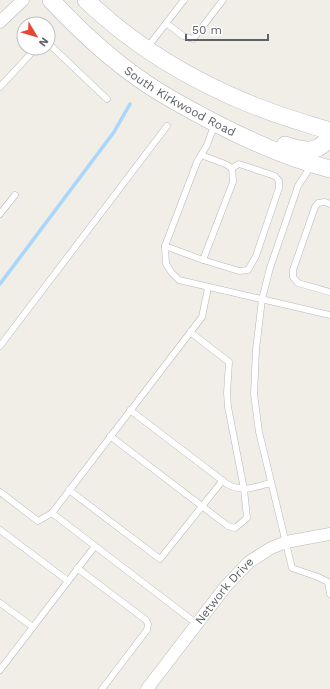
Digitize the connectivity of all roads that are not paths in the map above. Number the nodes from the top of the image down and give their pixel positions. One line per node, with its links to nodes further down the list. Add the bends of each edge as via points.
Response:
1 (23, 0): 6 (street)
2 (51, 0): 13 (main road, South Kirkwood Road, via 71,22 143,82 174,102)
3 (86, 0): 8 (main road, South Kirkwood Road)
4 (184, 0): 7 (lane)
5 (223, 0): 7 (lane, via 193,39 183,36)
6 (0, 22)
7 (166, 23): 8 (lane)
8 (146, 49): 15 (main road, South Kirkwood Road, via 190,77 228,95)
9 (56, 51): 12 (lane)
10 (29, 56): 11 (lane)
11 (0, 87)
12 (107, 99)
13 (215, 123): 17 (main road, South Kirkwood Road); 19 (lane)
14 (167, 126): 33 (lane)
15 (330, 131)
16 (330, 136): 17 (main road, via 320,147 307,151 269,139)
17 (257, 143): 20 (main road, South Kirkwood Road)
18 (330, 151): 20 (main road, via 320,156)
19 (201, 155): 21 (lane); 26 (lane)
20 (312, 165): 22 (main road, South Kirkwood Road); 30 (lane, via 298,186)
21 (232, 168): 27 (lane, via 233,182); 27 (lane, via 239,164 275,176 279,181 279,188 256,256 248,270 239,271)
22 (330, 169)
23 (15, 195): 25 (lane)
24 (330, 204): 29 (lane, via 318,203 315,207 293,270 293,277 298,283)
25 (0, 214)
26 (165, 246): 27 (lane); 28 (lane, via 166,264 179,280)
27 (203, 260)
28 (208, 288): 30 (lane); 32 (lane, via 202,316)
29 (330, 292)
30 (262, 299): 31 (lane); 37 (lane, via 254,394 259,432)
31 (330, 315)
32 (190, 332): 34 (lane); 38 (lane, via 229,362 228,407)
33 (0, 346)
34 (130, 410): 35 (lane); 36 (lane)
35 (110, 436): 39 (lane); 41 (lane)
36 (223, 480): 38 (lane, via 236,488); 41 (lane)
37 (271, 483): 38 (lane); 45 (lane)
38 (244, 489): 41 (lane, via 247,518 235,528 228,526)
39 (69, 490): 41 (lane, via 160,558); 42 (lane)
40 (0, 492): 42 (lane, via 38,521)
41 (202, 506)
42 (52, 513): 46 (lane)
43 (0, 530): 48 (lane)
44 (330, 534): 45 (street, Network Drive)
45 (286, 542): 49 (lane, via 292,568 318,576); 52 (street, Network Drive, via 249,562 226,586)
46 (95, 546): 47 (lane); 52 (lane)
47 (77, 568): 48 (lane); 55 (lane, via 148,624 147,630)
48 (68, 581): 53 (lane)
49 (329, 583): 50 (lane)
50 (330, 594)
51 (0, 603): 53 (lane)
52 (197, 624): 56 (street, Network Drive)
53 (33, 627): 54 (lane)
54 (0, 670)
55 (102, 689)
56 (147, 689)

